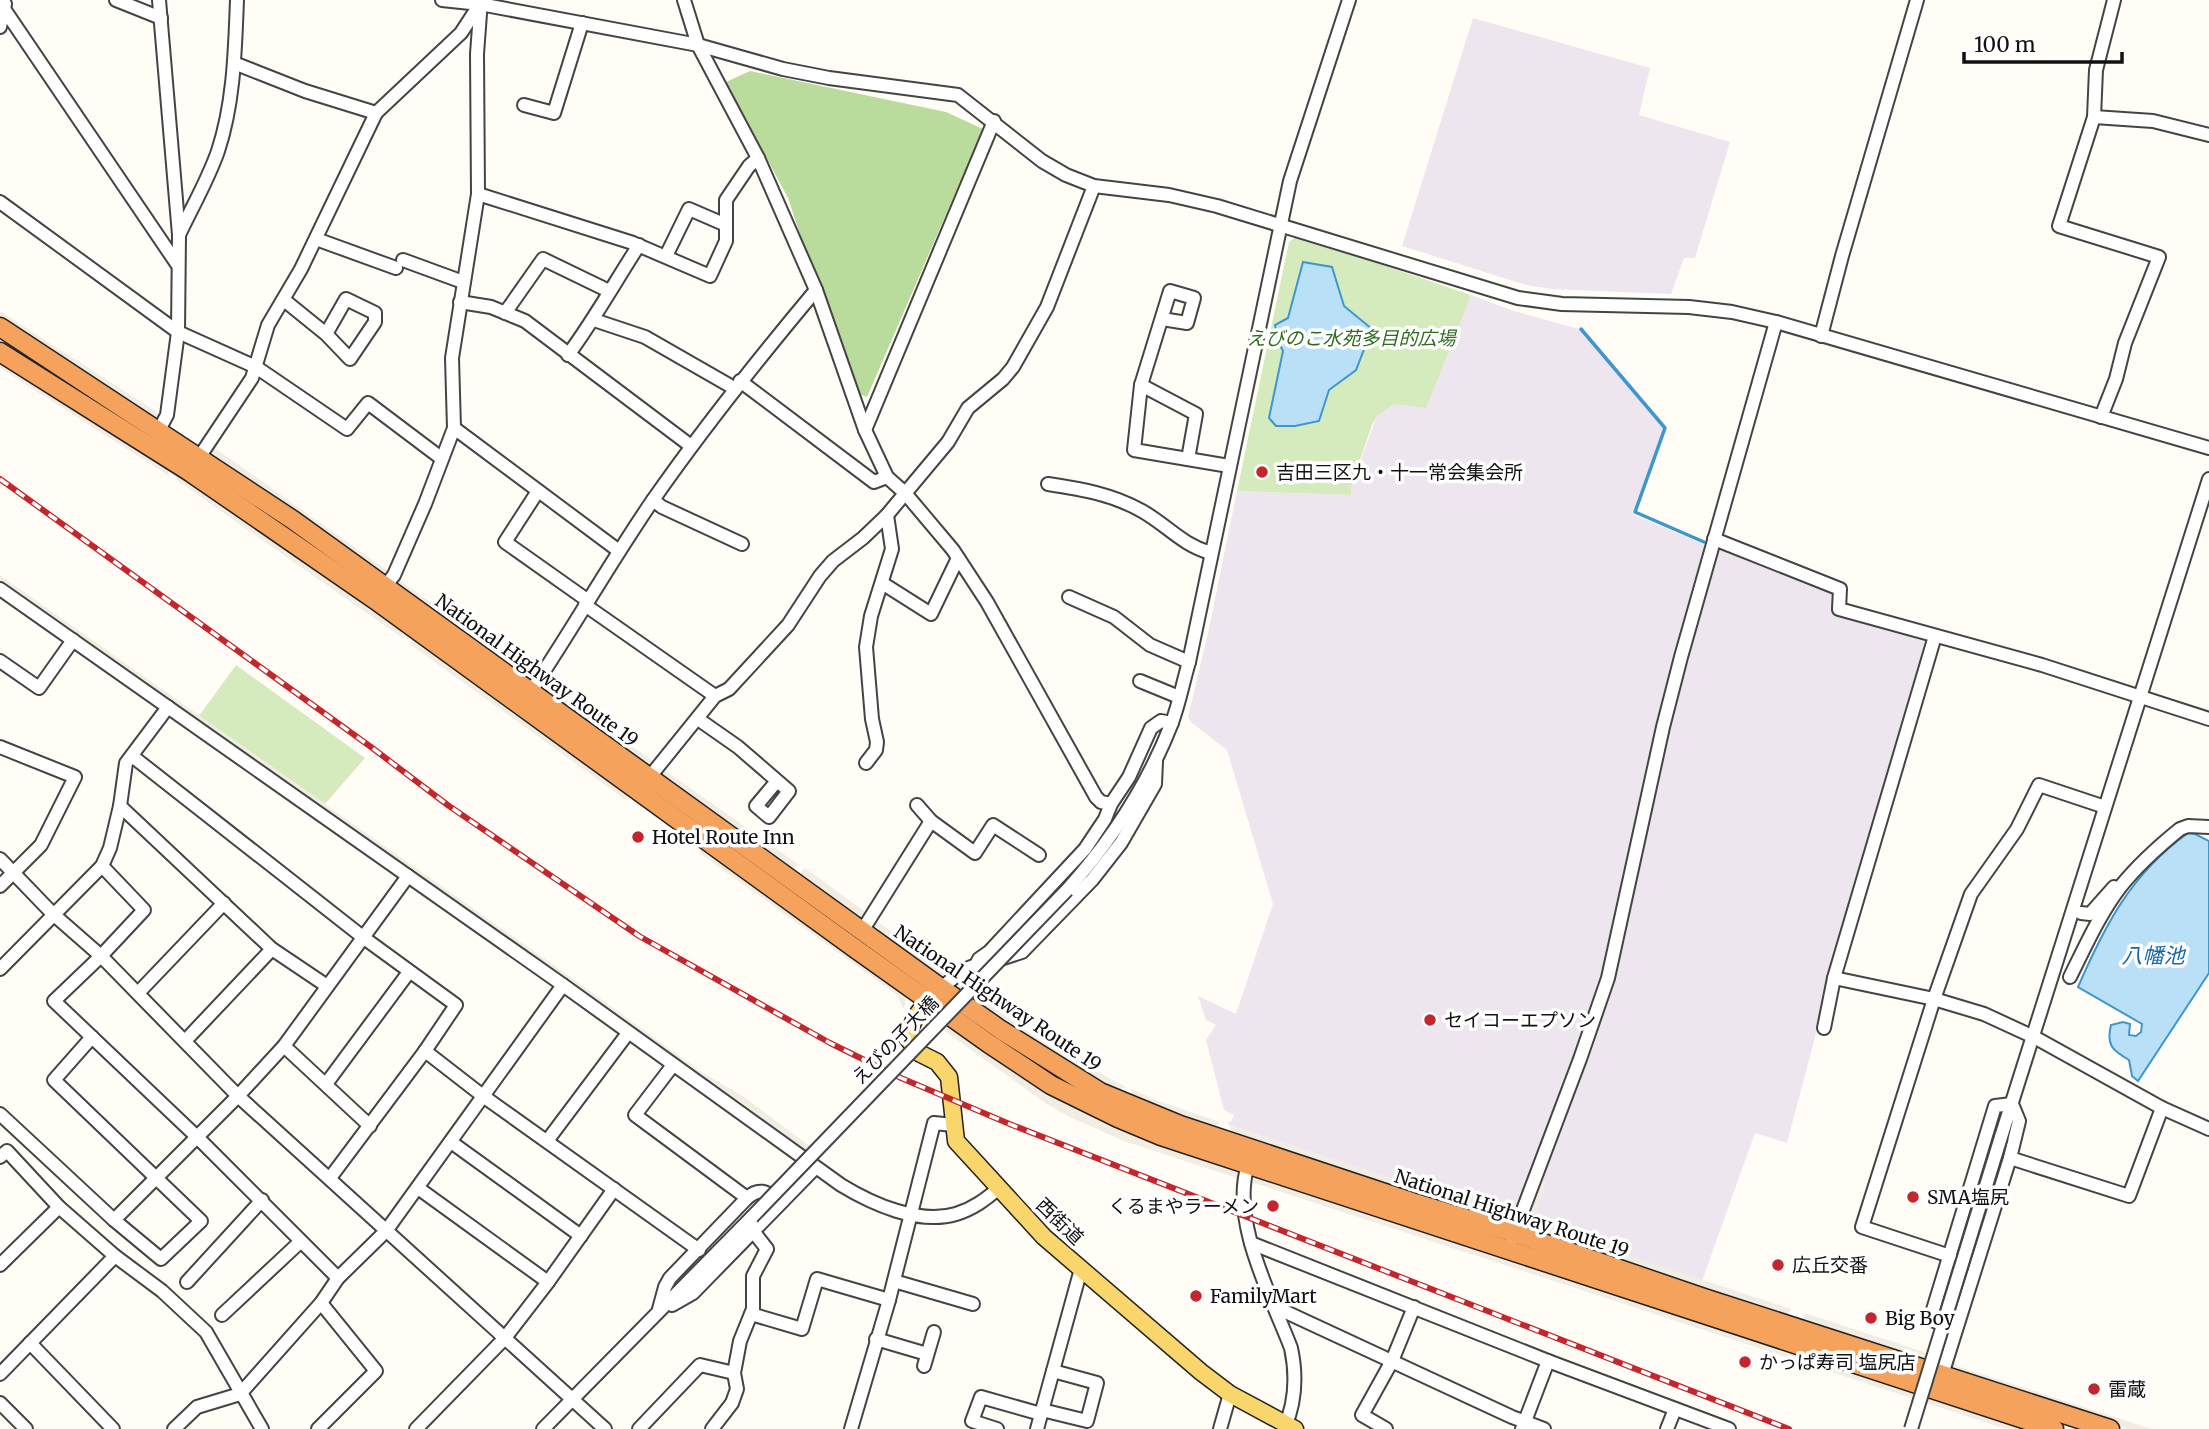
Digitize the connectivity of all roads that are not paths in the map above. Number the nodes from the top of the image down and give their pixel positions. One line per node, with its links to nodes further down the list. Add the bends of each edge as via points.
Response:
1 (116, 0): 11 (street)
2 (159, 0): 11 (street)
3 (237, 0): 15 (street)
4 (442, 0): 9 (street)
5 (684, 0): 14 (street)
6 (1349, 0): 26 (street, via 1290,181)
7 (1917, 0): 44 (street)
8 (2114, 0): 18 (street, via 2096,70)
9 (481, 2): 12 (street); 17 (street, via 461,33); 23 (street)
10 (3, 3): 13 (street); 31 (street)
11 (161, 18): 27 (street)
12 (582, 23): 14 (street); 16 (street, via 554,113)
13 (0, 27)
14 (698, 45): 19 (street, via 783,69 958,95); 21 (street)
15 (234, 63): 17 (street); 27 (street, via 218,150)
16 (524, 105)
17 (376, 113): 28 (street)
18 (2094, 117): 20 (street, via 2153,121); 50 (street, via 2059,226 2159,257)
19 (994, 121): 22 (street, via 1042,161); 53 (street)
20 (2209, 135)
21 (758, 158): 25 (street, via 726,200); 33 (street)
22 (1094, 186): 26 (street, via 1170,195); 64 (street, via 1047,307 1013,367 968,408 948,442)
23 (478, 194): 29 (street); 32 (street)
24 (0, 202): 42 (street)
25 (726, 225): 30 (street, via 689,209); 30 (street, via 726,241 710,276)
26 (1281, 225): 40 (street, via 1518,298 1562,304 1689,307); 59 (street)
27 (179, 235): 31 (street)
28 (316, 239): 32 (street); 35 (street)
29 (639, 245): 30 (street); 34 (street)
30 (666, 256)
31 (177, 264): 42 (street)
32 (463, 282): 36 (street)
33 (816, 290): 48 (street); 53 (street)
34 (609, 291): 37 (street, via 543,259); 39 (street)
35 (284, 300): 43 (street); 47 (street, via 268,325)
36 (460, 302): 37 (street); 51 (street, via 452,358)
37 (505, 313): 46 (street, via 525,321)
38 (1162, 319): 49 (street)
39 (594, 320): 46 (street); 48 (street, via 645,337)
40 (1776, 322): 44 (street); 67 (street)
41 (0, 327): 52 (highway, National Highway Route 19)
42 (178, 331): 47 (street); 52 (street, via 167,415)
43 (326, 334): 43 (street, via 350,359 375,322 375,313 346,299)
44 (1821, 335): 50 (street)
45 (0, 352): 58 (highway, National Highway Route 19)
46 (568, 355): 54 (street)
47 (256, 366): 56 (street, via 347,429 368,403); 58 (street)
48 (737, 385): 54 (street); 60 (street, via 874,482)
49 (1141, 385): 57 (street, via 1196,414); 57 (street, via 1134,450)
50 (2101, 417): 55 (street)
51 (454, 428): 56 (street); 63 (street)
52 (159, 430): 58 (highway, National Highway Route 19)
53 (865, 430): 60 (street)
54 (691, 446): 65 (street)
55 (2209, 448)
56 (441, 458): 74 (street, via 400,563)
57 (1188, 459): 59 (street)
58 (195, 464): 74 (highway, National Highway Route 19)
59 (1229, 466): 70 (street)
60 (887, 477): 64 (street)
61 (2209, 479): 84 (street)
62 (1048, 484): 70 (street, via 1101,492 1143,511 1193,548)
63 (538, 491): 69 (street); 76 (street, via 505,542)
64 (905, 493): 66 (street); 71 (street)
65 (653, 500): 68 (street); 69 (street)
66 (887, 515): 72 (street, via 892,549); 85 (street, via 833,561 788,625 729,689)
67 (1714, 539): 77 (street, via 1840,589 1839,609); 167 (street, via 1663,727 1608,978)
68 (742, 544)
69 (619, 551): 76 (street)
70 (1211, 553): 79 (street)
71 (958, 558): 72 (street, via 931,614); 98 (street, via 1096,797)
72 (882, 583): 95 (street, via 866,647 877,741)
73 (0, 589): 78 (street)
74 (380, 592): 83 (highway, National Highway Route 19); 87 (highway, National Highway Route 19)
75 (1069, 597): 79 (street, via 1114,617 1150,645)
76 (586, 603): 83 (street); 85 (street)
77 (1935, 636): 84 (street); 122 (street)
78 (73, 640): 80 (street, via 39,688); 88 (street)
79 (1189, 662): 86 (street)
80 (4, 664): 81 (street)
81 (0, 680)
82 (1140, 681): 86 (street)
83 (531, 691): 87 (street); 97 (highway, National Highway Route 19)
84 (2141, 695): 90 (street); 101 (street)
85 (715, 696): 89 (street)
86 (1179, 697): 91 (street)
87 (520, 706): 97 (highway, National Highway Route 19)
88 (168, 707): 93 (street); 108 (street)
89 (698, 719): 96 (street); 97 (street)
90 (2209, 719)
91 (1172, 723): 94 (street); 98 (street, via 1161,722 1151,728)
92 (0, 747): 107 (street, via 75,777 41,845)
93 (132, 756): 100 (street, via 126,763); 115 (street)
94 (1156, 758): 118 (street, via 1156,784 1121,843 1092,880 1022,952); 183 (street, えびの子大橋, bridge, via 1108,840 1067,890)
95 (866, 763)
96 (777, 781)
97 (643, 784): 114 (highway, National Highway Route 19); 126 (highway, National Highway Route 19)
98 (1111, 804): 118 (street, via 1085,849)
99 (917, 805): 102 (street)
100 (120, 806): 106 (street); 111 (street)
101 (2105, 807): 127 (street, via 2039,785 2017,829 1971,894); 131 (street)
102 (931, 821): 104 (street, via 975,853 993,825); 114 (street)
103 (2209, 827): 109 (street, via 2180,829)
104 (1039, 855)
105 (0, 859): 107 (street)
106 (102, 866): 113 (street); 117 (street, via 144,910)
107 (13, 872): 110 (street); 113 (street)
108 (408, 876): 115 (street); 123 (street)
109 (2130, 876): 112 (street, via 2112,888 2090,914); 121 (street, via 2102,916)
110 (0, 886)
111 (224, 903): 116 (street); 125 (street)
112 (2081, 913)
113 (53, 914): 117 (street); 119 (street)
114 (862, 931): 126 (highway, National Highway Route 19)
115 (364, 938): 120 (street); 124 (street)
116 (272, 948): 124 (street); 132 (street)
117 (101, 956): 125 (street); 130 (street, via 54,1001)
118 (976, 965): 126 (street)
119 (0, 969)
120 (409, 972): 134 (street, via 456,1005); 136 (street)
121 (2070, 977)
122 (1834, 978): 127 (street); 128 (street)
123 (563, 985): 129 (street); 138 (street)
124 (327, 986): 133 (street)
125 (138, 993): 132 (street)
126 (935, 994): 142 (main road, 西街道, via 910,1024 908,1039 919,1053 945,1069); 150 (highway, National Highway Route 19, via 1051,1085 1161,1136); 167 (highway, National Highway Route 19, via 1124,1102 1412,1202)
127 (1934, 999): 131 (street, via 1984,1014); 171 (street, via 1862,1227)
128 (1824, 1028)
129 (628, 1033): 135 (street); 146 (street)
130 (92, 1037): 145 (street); 152 (street, via 54,1080)
131 (2034, 1037): 139 (street); 140 (street)
132 (185, 1041): 137 (street)
133 (284, 1046): 136 (street); 137 (street)
134 (425, 1051): 138 (street); 143 (street)
135 (673, 1065): 151 (street); 157 (street, via 635,1115)
136 (326, 1084): 143 (street)
137 (238, 1096): 145 (street); 153 (street)
138 (483, 1096): 146 (street); 147 (street)
139 (2012, 1104): 149 (street, via 2019,1121); 171 (street, via 1995,1106); 223 (street, bridge)
140 (2162, 1108): 144 (street); 149 (street, via 2129,1196)
141 (0, 1114): 162 (street)
142 (953, 1125): 155 (main road, 西街道, via 957,1141); 161 (street, via 934,1124)
143 (370, 1126): 153 (street)
144 (2209, 1129)
145 (196, 1136): 152 (street); 158 (street)
146 (547, 1141): 156 (street)
147 (451, 1142): 154 (street); 165 (street)
148 (0, 1157): 160 (street, via 6,1151)
149 (2010, 1158): 186 (street)
150 (1248, 1165): 167 (highway, National Highway Route 19); 168 (street, via 1245,1216)
151 (815, 1168): 159 (street); 161 (street, via 866,1199)
152 (156, 1177): 162 (street); 162 (street, via 201,1221 161,1259)
153 (330, 1178): 163 (street)
154 (418, 1188): 163 (street); 177 (street)
155 (999, 1188): 161 (street, via 956,1214); 173 (main road, 西街道)
156 (614, 1189): 165 (street); 169 (street)
157 (747, 1198): 159 (street, via 754,1191 764,1191); 169 (street)
158 (262, 1200): 166 (street); 176 (street)
159 (782, 1202): 164 (street)
160 (59, 1207): 170 (street); 172 (street)
161 (910, 1214): 175 (street)
162 (114, 1220)
163 (386, 1231): 174 (street); 188 (street)
164 (754, 1231): 183 (street, via 693,1293); 184 (street, via 767,1249 753,1276)
165 (581, 1236): 177 (street)
166 (300, 1242): 174 (street); 185 (street)
167 (1511, 1242): 196 (highway, National Highway Route 19, via 1704,1298)
168 (1251, 1243): 181 (street); 182 (street)
169 (699, 1250): 183 (street, via 670,1278)
170 (115, 1256): 190 (street); 197 (street, via 206,1332)
171 (1950, 1256): 186 (street, via 1932,1312 1934,1321)
172 (0, 1265)
173 (1081, 1269): 193 (street); 198 (main road, 西街道)
174 (338, 1278): 179 (street)
175 (894, 1281): 178 (street); 180 (street)
176 (187, 1282)
177 (548, 1282): 188 (street)
178 (888, 1300): 184 (street, via 817,1279 803,1329); 189 (street)
179 (321, 1303): 197 (street); 209 (street, via 376,1371)
180 (973, 1304)
181 (1275, 1307): 191 (street); 204 (street, via 1295,1368)
182 (1414, 1307): 191 (street); 192 (street)
183 (658, 1312): 199 (street, えびの子大橋)
184 (751, 1314): 194 (street)
185 (222, 1315)
186 (1956, 1328): 196 (street)
187 (934, 1332): 189 (street, via 925,1360)
188 (504, 1339): 199 (street); 210 (street)
189 (876, 1339): 215 (street)
190 (30, 1343): 195 (street); 206 (street)
191 (1392, 1361): 203 (street); 219 (street, via 1362,1415)
192 (1548, 1361): 201 (street); 203 (street)
193 (1053, 1371): 202 (street); 202 (street, via 1097,1383 1087,1421)
194 (734, 1373): 213 (street, via 700,1365); 214 (street, via 737,1389 732,1403)
195 (0, 1374)
196 (1939, 1382): 224 (highway, National Highway Route 19); 225 (highway, National Highway Route 19)
197 (240, 1394): 207 (street, via 197,1407); 208 (street)
198 (1230, 1394): 204 (main road, 西街道); 218 (street)
199 (572, 1399): 211 (street, えびの子大橋); 212 (street)
200 (0, 1403): 205 (street)
201 (1675, 1409): 221 (street); 222 (street)
202 (1042, 1412): 216 (street, via 981,1397 972,1421); 217 (street)
203 (1523, 1425): 220 (street)
204 (1288, 1427)
205 (26, 1429)
206 (113, 1429)
207 (174, 1429)
208 (262, 1429)
209 (318, 1429)
210 (416, 1429)
211 (543, 1429)
212 (605, 1429)
213 (639, 1429)
214 (712, 1429)
215 (851, 1429)
216 (997, 1429)
217 (1037, 1429)
218 (1220, 1429)
219 (1387, 1429)
220 (1544, 1429)
221 (1667, 1429)
222 (1729, 1429)
223 (1911, 1429)
224 (2054, 1429)
225 (2110, 1429)

